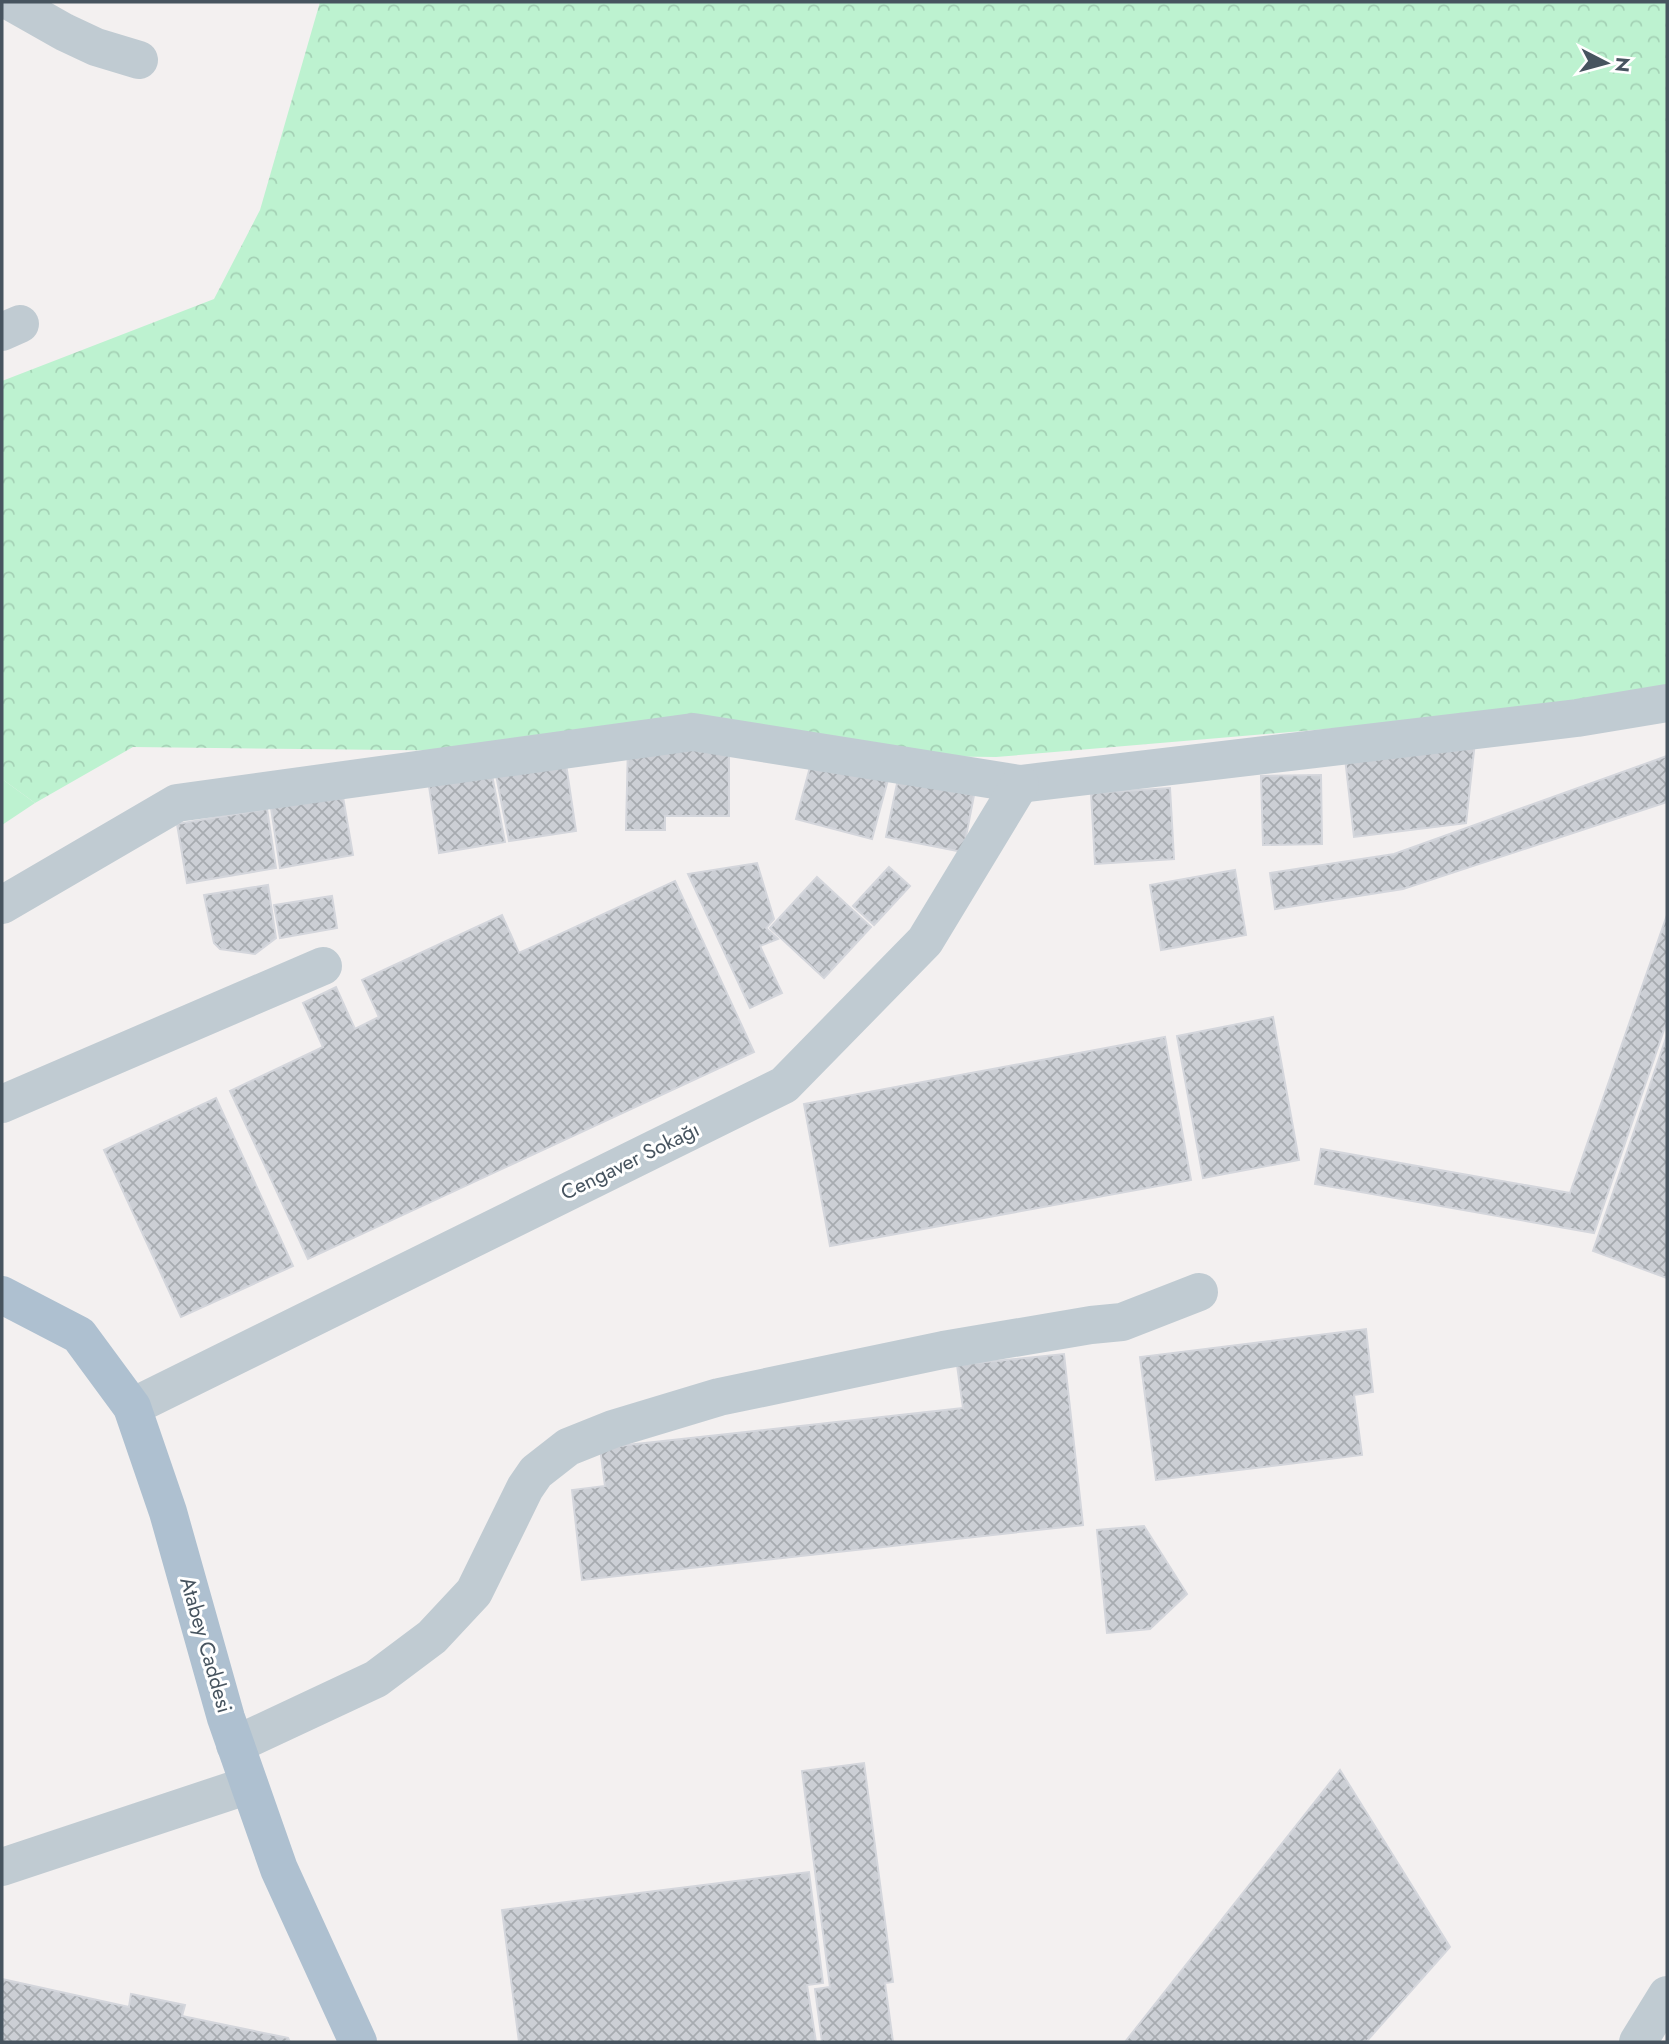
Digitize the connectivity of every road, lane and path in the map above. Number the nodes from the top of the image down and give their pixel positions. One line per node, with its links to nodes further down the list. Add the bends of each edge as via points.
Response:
1 (11, 2): 2 (street, via 96,47)
2 (139, 60)
3 (1667, 703): 4 (street)
4 (1020, 784): 5 (street, via 693,732 177,803); 10 (street, Cengaver Sokağı, via 925,941 784,1085)
5 (2, 905)
6 (323, 966): 7 (street)
7 (2, 1104)
8 (1199, 1292): 11 (street, via 1122,1322 943,1350 719,1398 568,1447 536,1472 474,1592 432,1637 376,1679)
9 (2, 1295): 10 (main road, Atabey Caddesi, via 79,1335)
10 (132, 1408): 11 (main road, Atabey Caddesi, via 168,1512)
11 (235, 1745): 12 (main road, Atabey Caddesi)
12 (249, 1785): 13 (street); 15 (main road, Atabey Caddesi, via 279,1869)
13 (2, 1867)
14 (1667, 1995): 16 (street)
15 (358, 2042)
16 (1638, 2042)

